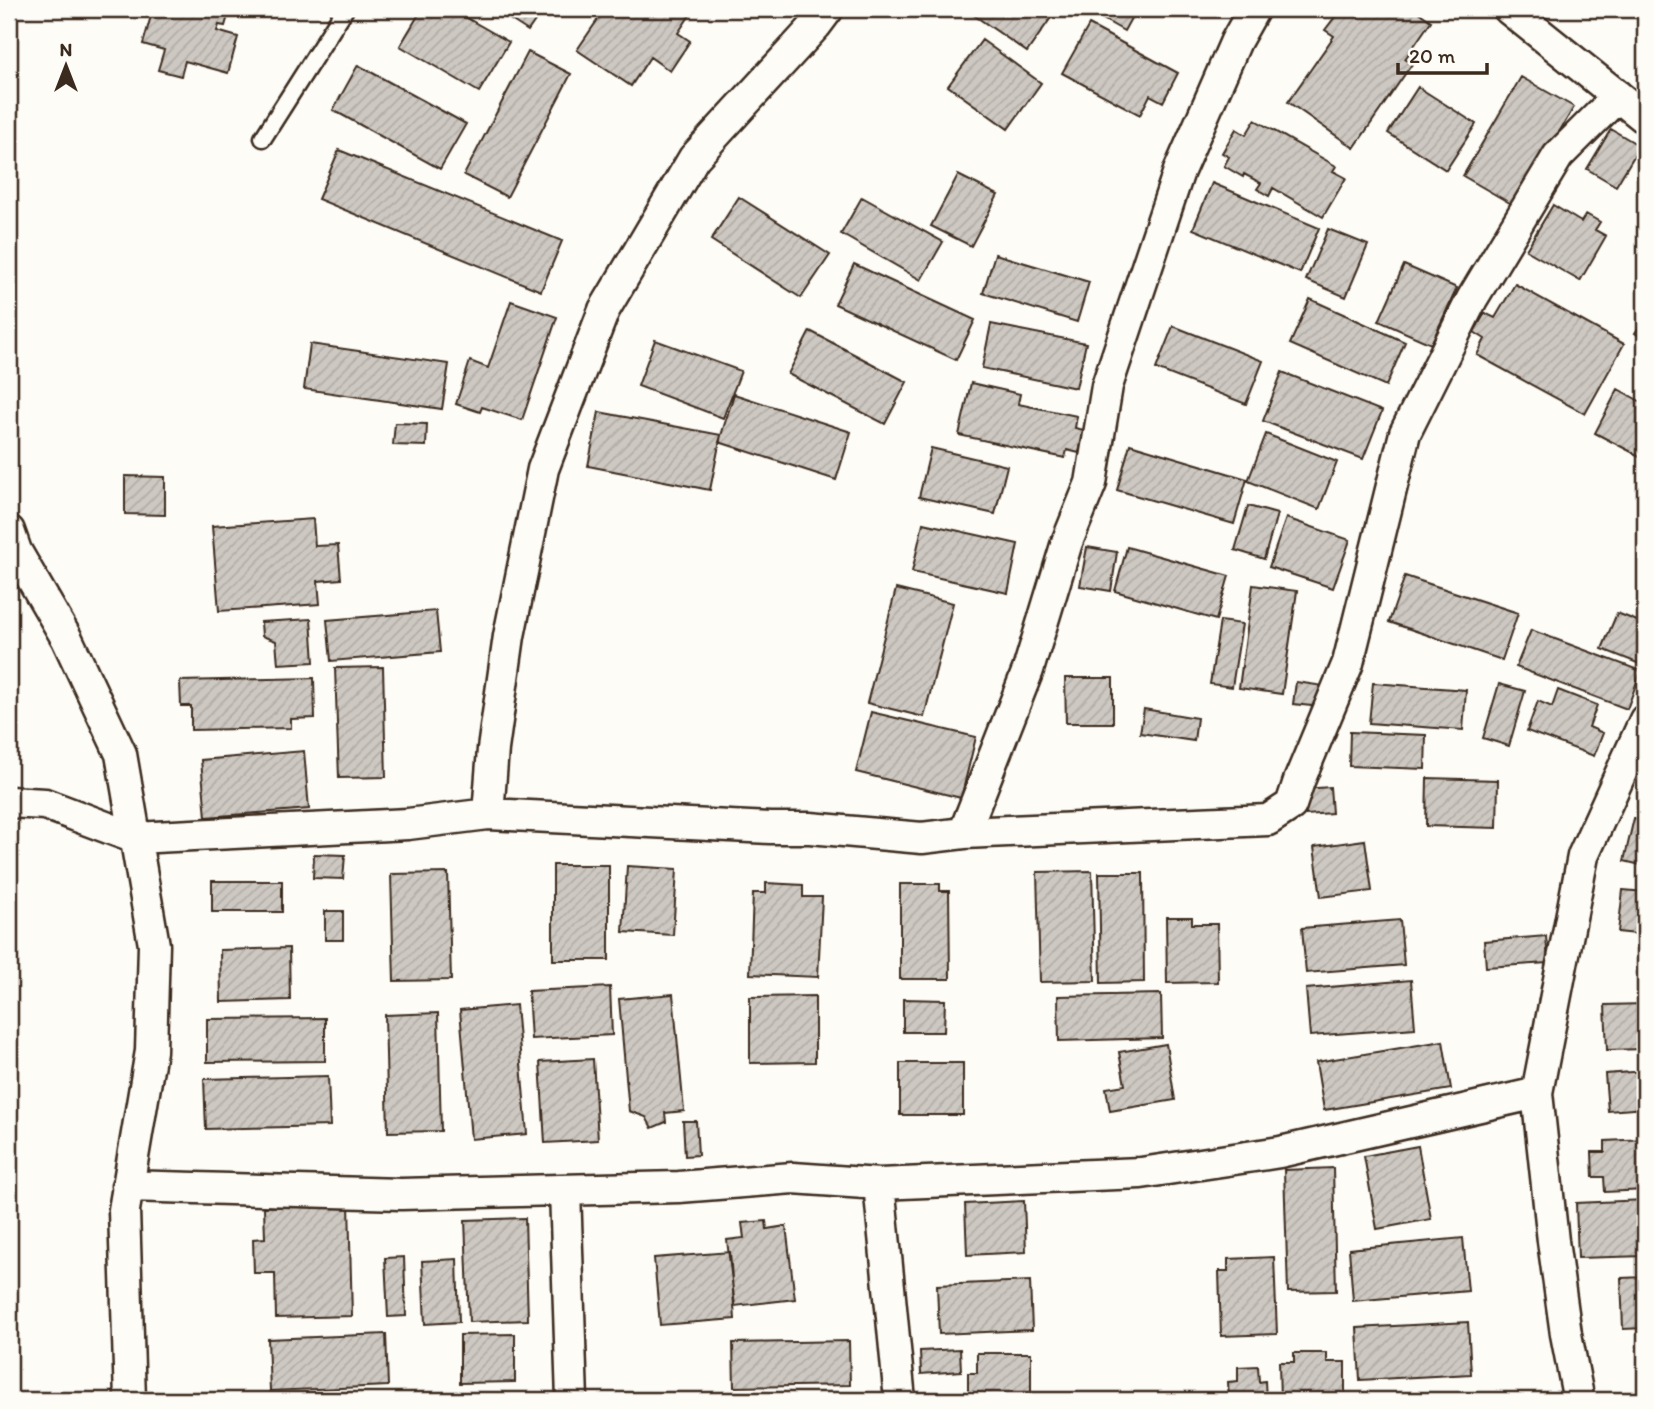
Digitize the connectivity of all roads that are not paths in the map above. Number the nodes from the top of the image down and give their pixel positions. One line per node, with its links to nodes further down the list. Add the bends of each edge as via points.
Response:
1 (345, 9): 7 (lane)
2 (828, 9): 11 (street, via 694,158 604,310 543,469 509,636)
3 (1254, 9): 12 (street, via 1179,171 1107,386 1091,482 1067,542 1028,670)
4 (1509, 9): 5 (street)
5 (1618, 96): 6 (street); 12 (street, via 1558,156 1472,299 1405,432 1348,663 1291,805 1268,820)
6 (1645, 118)
7 (263, 138)
8 (9, 530): 13 (street, via 121,754)
9 (1645, 720): 14 (street, via 1583,856)
10 (9, 802): 13 (street, via 45,804)
11 (488, 814): 12 (street, via 810,828 922,838); 13 (street, via 408,824)
12 (964, 833)
13 (135, 838): 16 (street, via 154,945 151,1051)
14 (1537, 1093): 15 (street, via 1280,1152 1141,1173); 21 (street)
15 (880, 1184): 17 (street, via 793,1178); 20 (street)
16 (127, 1186): 17 (street, via 401,1194); 18 (street)
17 (565, 1190): 19 (street)
18 (130, 1400)
19 (572, 1400)
20 (900, 1400)
21 (1576, 1400)

